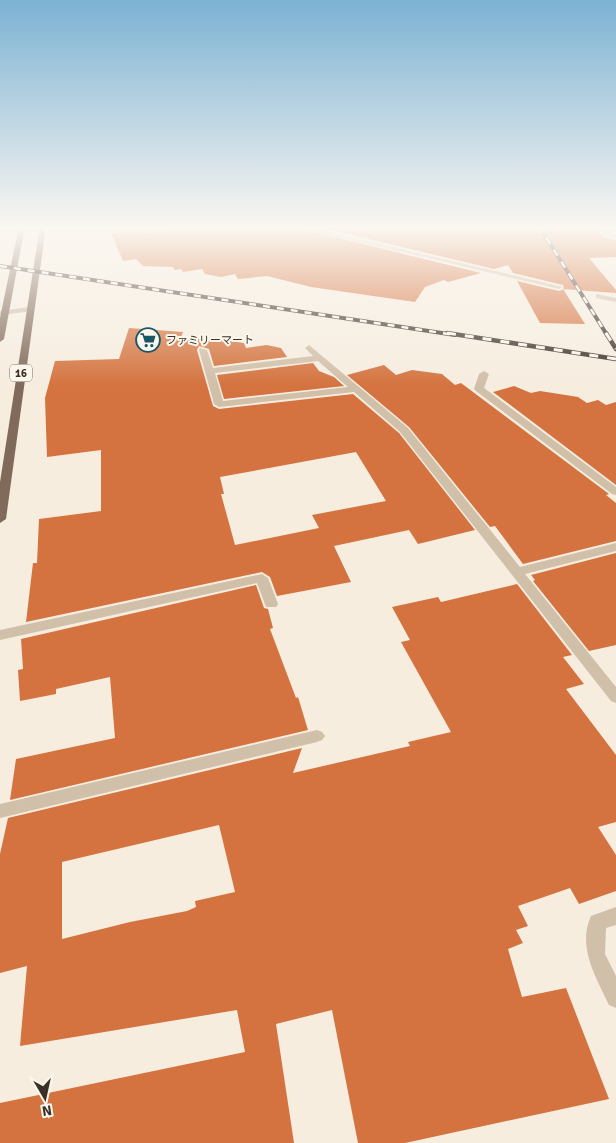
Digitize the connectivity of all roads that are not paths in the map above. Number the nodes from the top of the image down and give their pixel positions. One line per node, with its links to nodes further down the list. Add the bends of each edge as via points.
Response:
1 (10, 279): 8 (main road)
2 (34, 279): 7 (main road, 16)
3 (526, 279): 4 (street)
4 (559, 287)
5 (599, 296): 6 (street)
6 (616, 300)
7 (30, 309): 8 (street); 17 (main road, 16)
8 (3, 312): 9 (main road)
9 (0, 339)
10 (309, 348): 12 (street)
11 (203, 350): 13 (street)
12 (318, 358): 13 (street); 15 (street)
13 (210, 370): 15 (street, via 219,404)
14 (484, 374): 16 (street, via 479,389)
15 (354, 389): 19 (street, via 404,430)
16 (616, 492)
17 (0, 519)
18 (616, 547): 19 (street)
19 (516, 572): 22 (street)
20 (271, 604): 21 (street, via 262,578)
21 (0, 636)
22 (616, 698)
23 (317, 736): 24 (street)
24 (0, 811)
25 (616, 916): 26 (street, via 597,922 596,955)
26 (616, 998)

